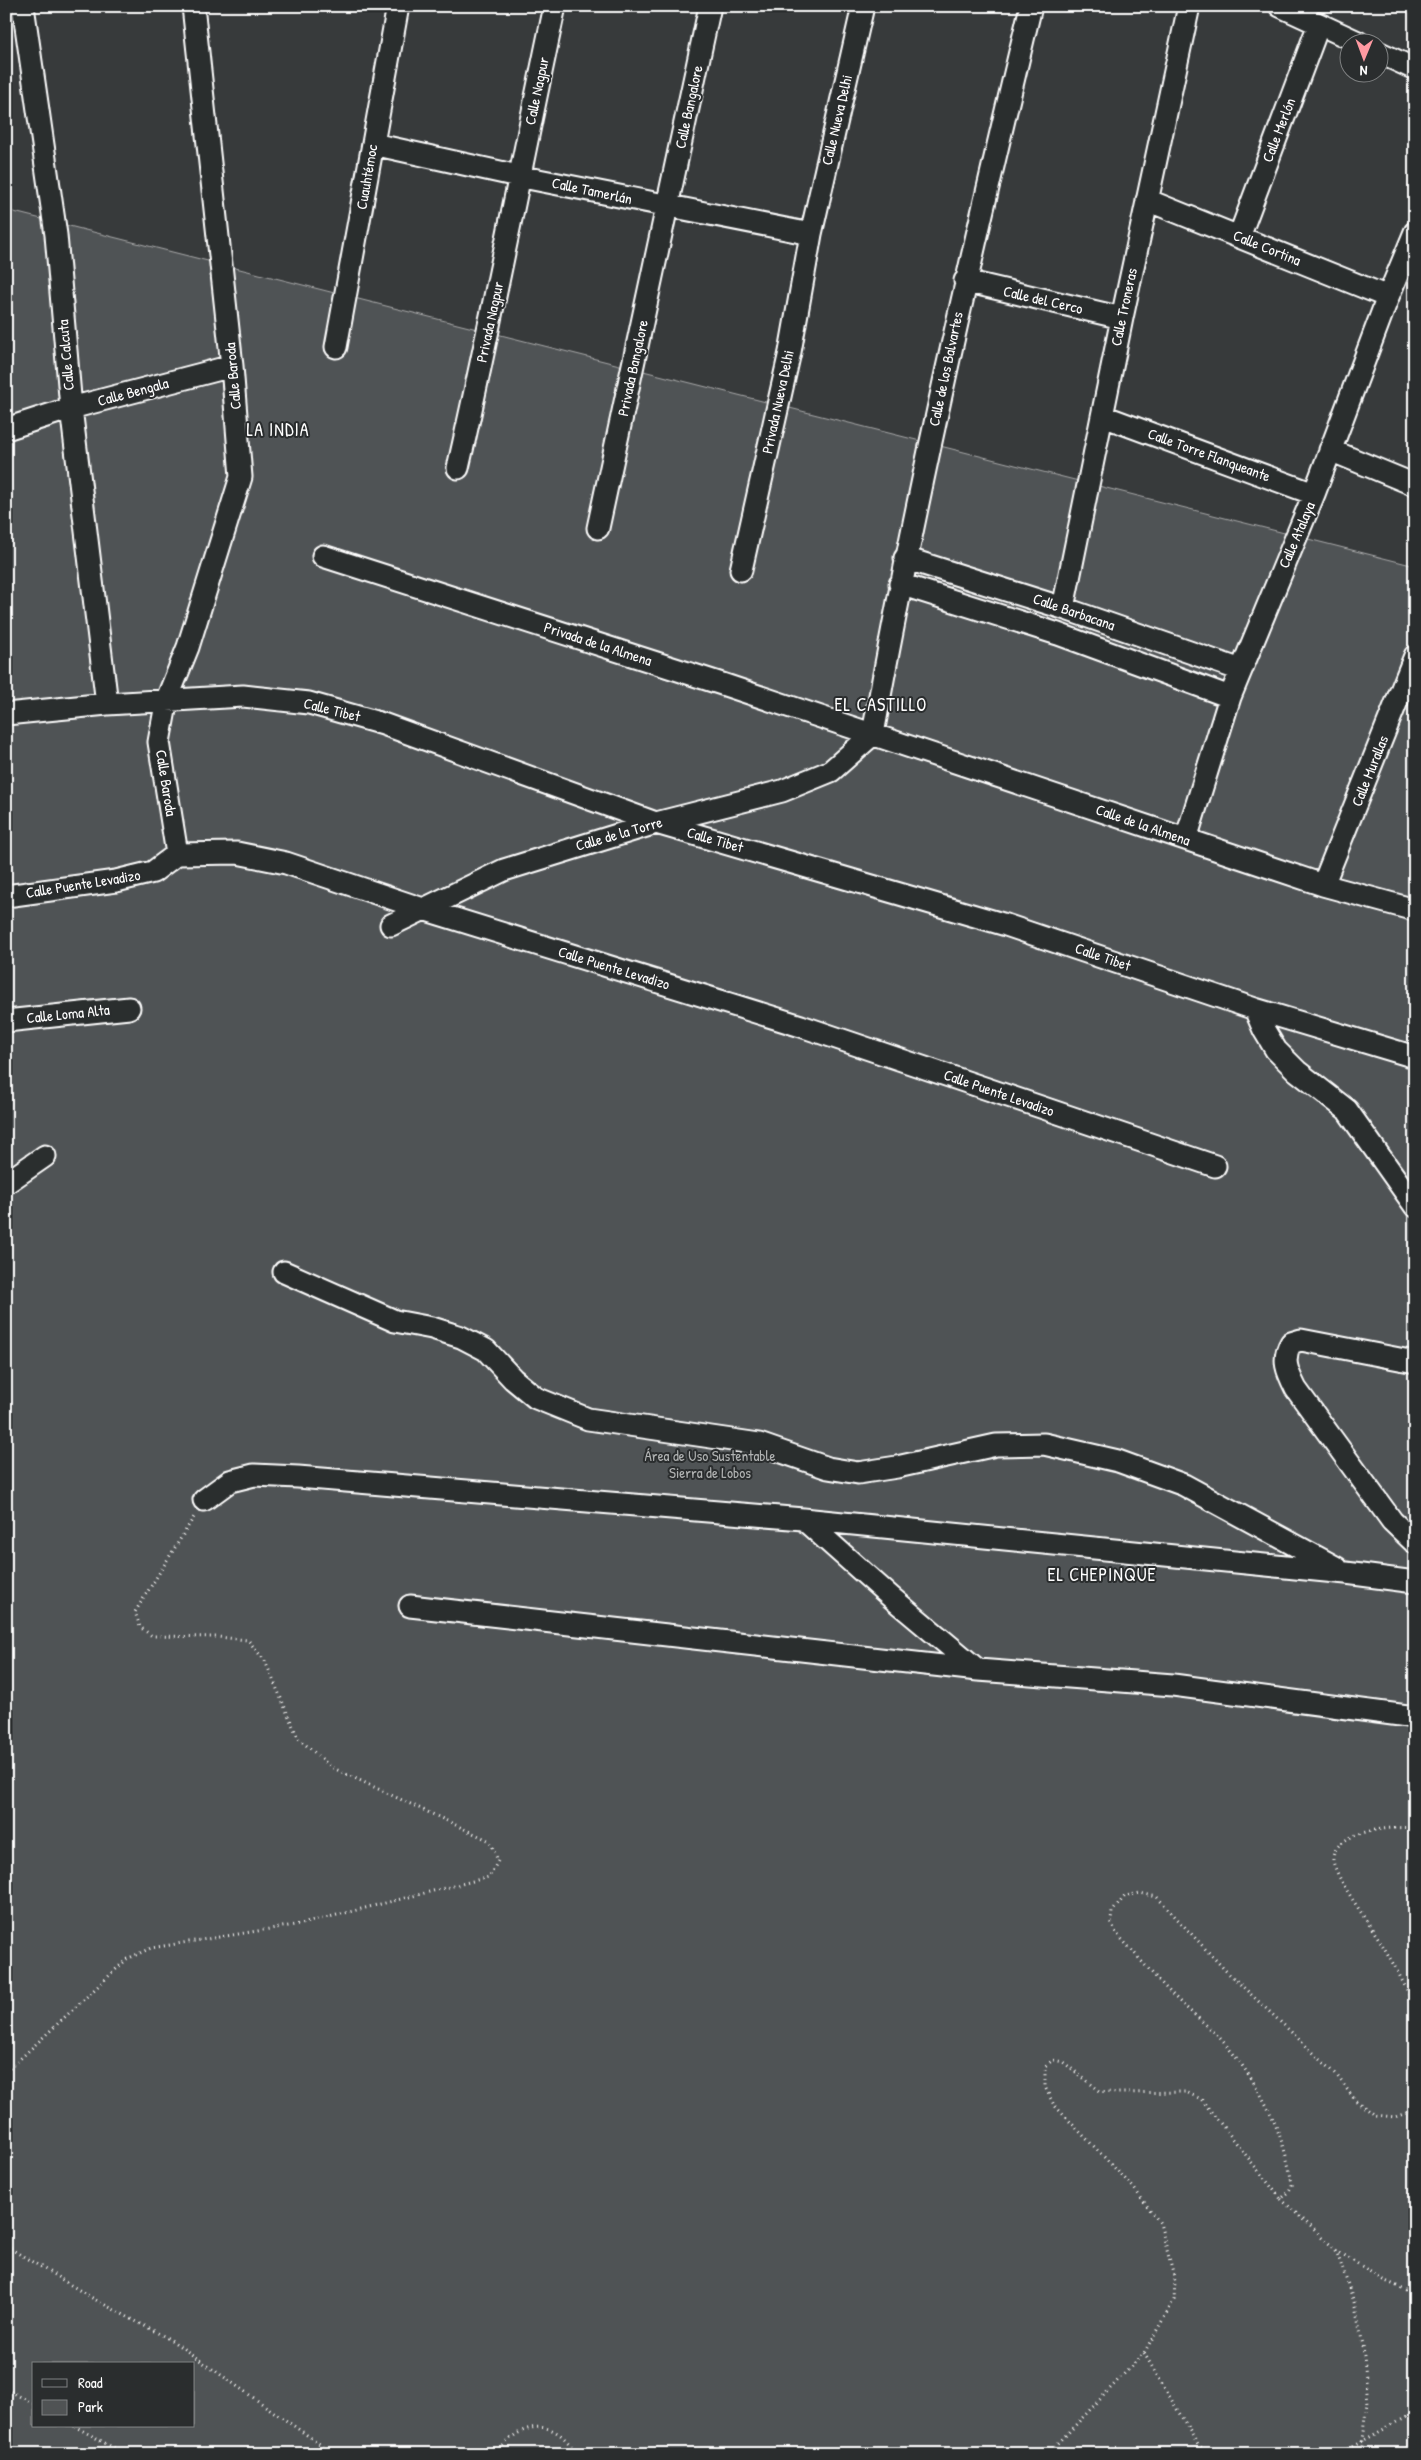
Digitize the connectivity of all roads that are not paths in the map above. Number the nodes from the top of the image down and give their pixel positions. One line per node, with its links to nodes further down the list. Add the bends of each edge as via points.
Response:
1 (23, 6): 26 (street, Calle Calcuta, via 56,235)
2 (193, 6): 25 (street, Calle Baroda)
3 (398, 6): 14 (street, Cuauhtémoc)
4 (555, 6): 15 (street, Calle Nagpur)
5 (710, 6): 17 (street, Calle Bangalore)
6 (863, 6): 19 (street, Calle Nueva Delhi)
7 (1031, 6): 21 (street, Calle de los Balvartes)
8 (1189, 6): 16 (street, Calle Troneras)
9 (1280, 6): 10 (street)
10 (1319, 24): 11 (street); 20 (street, Calle Merlón)
11 (1338, 33)
12 (1388, 57): 13 (street)
13 (1415, 69)
14 (373, 144): 15 (street, Calle Tamerlán); 24 (street, Cuauhtémoc)
15 (518, 176): 17 (street, Calle Tamerlán); 30 (street, Privada Nagpur, via 490,326)
16 (1147, 200): 20 (street, Calle Cortina); 23 (street, Calle Troneras)
17 (668, 207): 19 (street, Calle Tamerlán); 33 (street, Privada Bangalore)
18 (1415, 232): 22 (street, Calle Atalaya)
19 (811, 234): 36 (street, Privada Nueva Delhi, via 790,352)
20 (1239, 237): 22 (street, Calle Cortina)
21 (965, 282): 23 (street, Calle del Cerco); 35 (street, Calle de los Balvartes)
22 (1388, 297): 29 (street, Calle Atalaya)
23 (1122, 318): 27 (street, Calle Troneras)
24 (336, 347)
25 (232, 366): 26 (street, Calle Bengala); 42 (street, Calle Baroda, via 241,477 188,647)
26 (71, 408): 28 (street, Calle Bengala); 43 (street, Calle Calcuta)
27 (1103, 416): 32 (street, Calle Torre Flanqueante); 38 (street, Calle Troneras)
28 (6, 429)
29 (1330, 450): 31 (street); 32 (street, Calle Atalaya)
30 (458, 468)
31 (1415, 485)
32 (1314, 494): 40 (street, Calle Atalaya)
33 (598, 528)
34 (323, 556): 45 (street, Privada de la Almena)
35 (906, 558): 37 (street, Calle de los Balvartes); 38 (street, Calle Barbacana)
36 (741, 570)
37 (900, 584): 41 (street, Calle Barbacana, via 1058,634); 45 (street, Calle de los Balvartes)
38 (1063, 608): 40 (street, Calle Barbacana)
39 (1415, 656): 49 (street, Calle Murallas)
40 (1241, 670): 41 (street, Calle Atalaya)
41 (1230, 697): 47 (street, Calle Atalaya)
42 (167, 699): 43 (street, Calle Tibet); 46 (street, Calle Tibet, via 243,696 308,703 384,724); 48 (street, Calle Baroda, via 159,742)
43 (107, 704): 44 (street, Calle Tibet)
44 (6, 714)
45 (873, 734): 46 (street, Calle de la Torre, via 831,771 782,791); 47 (street, Calle de la Almena)
46 (656, 823): 51 (street, Calle de la Torre, via 504,870); 55 (street, Calle Tibet, via 1006,925)
47 (1186, 839): 49 (street, Calle de la Almena)
48 (177, 854): 50 (street, Calle Puente Levadizo, via 153,872 116,881); 51 (street, Calle Puente Levadizo, via 236,853 286,863)
49 (1323, 885): 52 (street, Calle de la Almena)
50 (6, 896)
51 (423, 909): 53 (street, Calle de la Torre); 59 (street, Calle Puente Levadizo, via 801,1026)
52 (1415, 910)
53 (390, 925)
54 (129, 1008): 56 (street, Calle Loma Alta)
55 (1254, 1009): 57 (street, Calle Tibet); 61 (street, via 1276,1050 1347,1110)
56 (6, 1021)
57 (1415, 1057)
58 (45, 1156): 60 (street)
59 (1215, 1166)
60 (6, 1183)
61 (1415, 1206)
62 (284, 1272): 67 (street, via 395,1321 461,1337 486,1350 536,1398 588,1419 759,1444 828,1468 858,1473 996,1445 1044,1444 1118,1461 1184,1485)
63 (1415, 1362): 66 (street, via 1301,1340 1291,1343 1285,1360 1286,1370 1296,1389 1392,1521)
64 (204, 1500): 65 (street, via 230,1481 254,1475)
65 (803, 1519): 67 (street); 70 (street)
66 (1415, 1543)
67 (1346, 1573): 68 (street)
68 (1415, 1582)
69 (410, 1606): 70 (street)
70 (978, 1670): 71 (street, via 1173,1685)
71 (1415, 1717)

